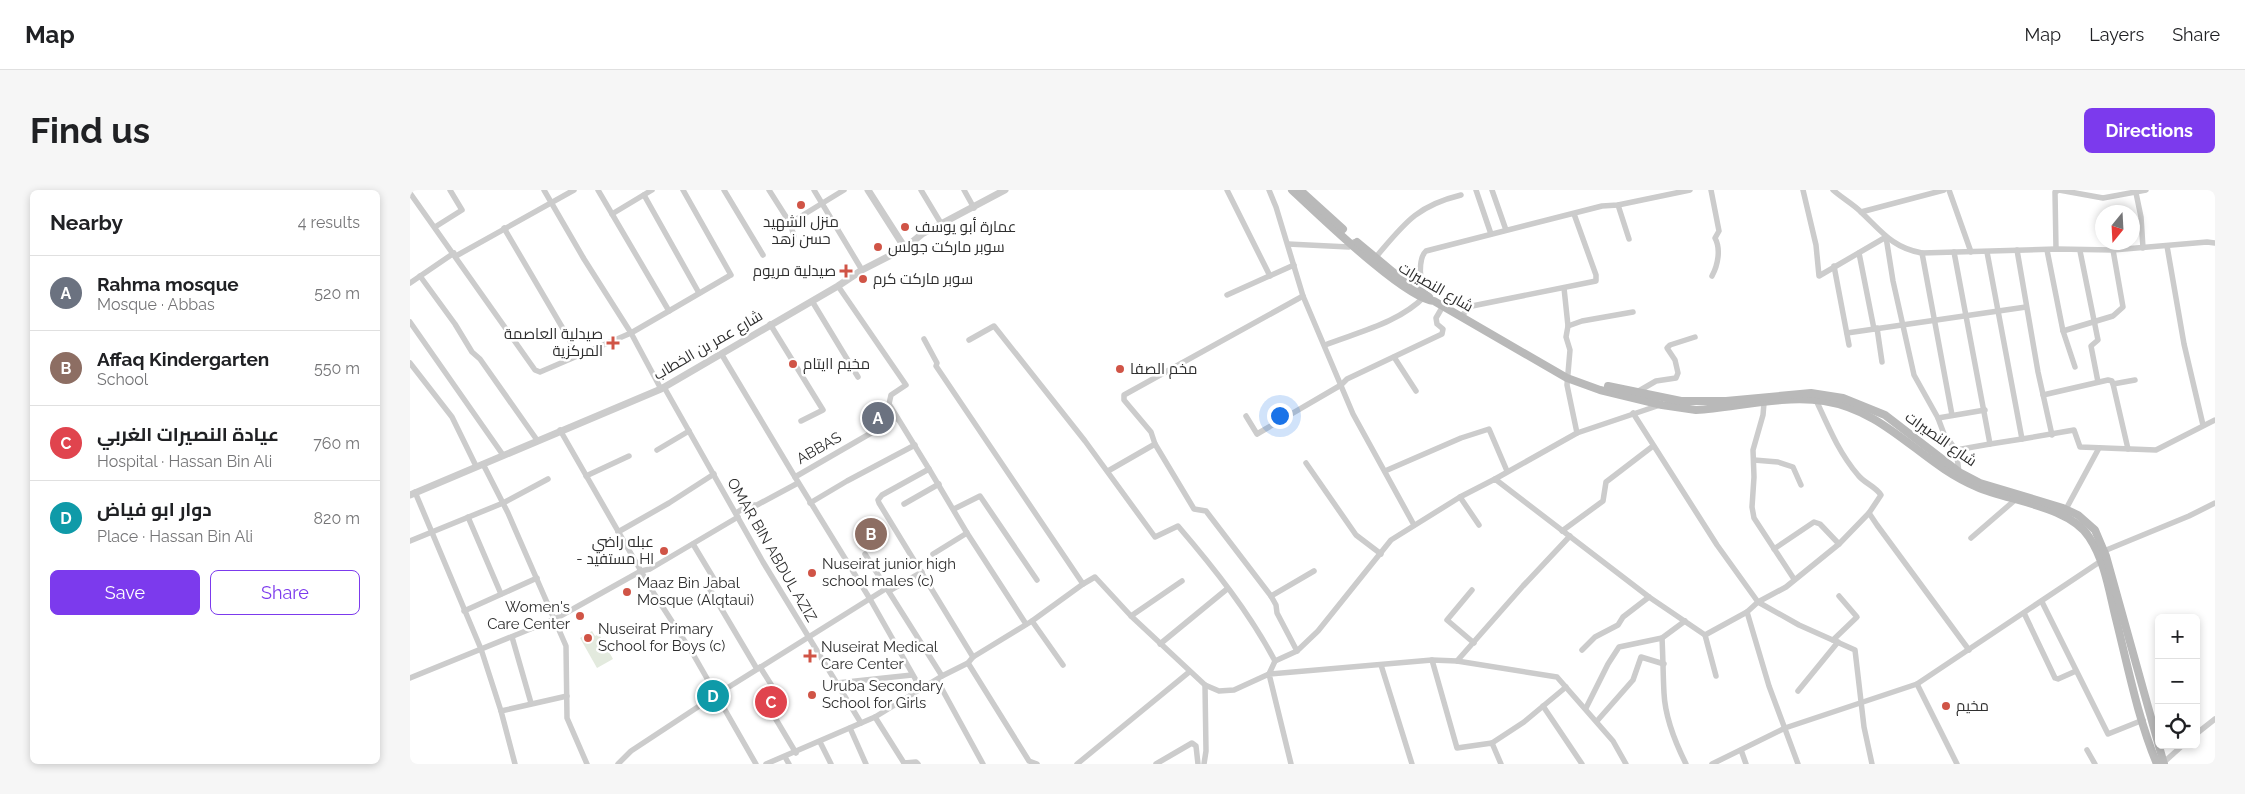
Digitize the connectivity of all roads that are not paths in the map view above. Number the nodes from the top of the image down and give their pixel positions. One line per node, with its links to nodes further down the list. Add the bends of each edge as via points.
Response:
1 (450, 190): 43 (street, via 462,210)
2 (544, 190): 34 (street, OMAR BIN ABDUL AZIZ)
3 (574, 190): 34 (street)
4 (598, 190): 39 (street)
5 (652, 190): 32 (street)
6 (683, 190): 79 (street, via 730,275)
7 (724, 190): 68 (street)
8 (769, 190): 41 (street)
9 (814, 190): 35 (street)
10 (844, 190): 35 (street)
11 (868, 190): 54 (street)
12 (921, 190): 42 (street)
13 (964, 190): 37 (street)
14 (1005, 190): 37 (street, شارع عمر بن الخطاب)
15 (1227, 190): 74 (street)
16 (1269, 190): 52 (street)
17 (1292, 190): 50 (main road, شارع النصيرات)
18 (1300, 190): 50 (main road)
19 (1476, 190): 46 (street)
20 (1492, 190): 45 (street)
21 (1690, 190): 36 (street)
22 (1711, 190): 75 (street, via 1719,231 1715,238 1716,268)
23 (1803, 190): 71 (street, via 1816,245 1819,276)
24 (1833, 190): 38 (street)
25 (1944, 190): 38 (street)
26 (1949, 190): 63 (street)
27 (2146, 190): 31 (street)
28 (2069, 191): 29 (street, via 2103,198); 57 (street, via 2056,192)
29 (2117, 192): 31 (street)
30 (410, 193): 43 (street)
31 (2136, 193): 56 (street)
32 (644, 195): 39 (street); 79 (street)
33 (1460, 195): 69 (street, via 1438,201 1411,216)
34 (552, 203): 44 (street); 99 (street, OMAR BIN ABDUL AZIZ)
35 (822, 204): 41 (street); 72 (street)
36 (1618, 205): 40 (street); 49 (street)
37 (974, 208): 42 (street, شارع عمر بن الخطاب)
38 (1861, 212): 48 (street)
39 (612, 214): 87 (street)
40 (1574, 214): 45 (street); 78 (street, via 1596,281)
41 (790, 224): 47 (street)
42 (942, 225): 54 (street, شارع عمر بن الخطاب, via 922,234)
43 (435, 227): 67 (street)
44 (504, 228): 67 (street); 107 (street)
45 (1506, 230): 46 (street)
46 (1491, 234): 81 (street, via 1423,254 1420,284)
47 (794, 236)
48 (1886, 237): 65 (street); 66 (street, via 1905,250); 95 (street)
49 (1630, 239)
50 (1354, 242): 52 (street, via 1349,247); 69 (main road); 81 (main road, شارع النصيرات, via 1389,276)
51 (2215, 243): 53 (street)
52 (1288, 244): 70 (street)
53 (2167, 246): 56 (street); 134 (street, via 2184,344)
54 (905, 248): 72 (street, شارع عمر بن الخطاب)
55 (2140, 248): 56 (street)
56 (2143, 248)
57 (2056, 249): 59 (street); 61 (street)
58 (2017, 250): 59 (street); 64 (street); 85 (street)
59 (2047, 250): 98 (street)
60 (2113, 250): 61 (street); 93 (street, via 2122,307 2113,316)
61 (2080, 251): 93 (street)
62 (1954, 252): 63 (street); 66 (street); 89 (street)
63 (1971, 252): 64 (street)
64 (1987, 252): 86 (street)
65 (1859, 253): 71 (street); 97 (street)
66 (1922, 253): 91 (street)
67 (455, 255): 73 (street); 107 (street, via 535,370 540,372)
68 (763, 255)
69 (1376, 257): 81 (main road)
70 (1294, 265): 74 (street); 82 (street)
71 (1834, 266): 100 (street)
72 (862, 270): 77 (street, شارع عمر بن الخطاب)
73 (420, 276): 76 (street); 140 (street)
74 (1270, 276): 80 (street)
75 (1712, 276)
76 (410, 283)
77 (838, 286): 83 (street, شارع عمر بن الخطاب); 130 (street, via 906,385 888,399)
78 (1564, 288): 90 (street, via 1472,306); 96 (street)
79 (699, 293): 87 (street)
80 (1227, 295)
81 (1424, 295): 84 (main road, شارع النصيرات); 104 (street, via 1414,307 1370,329)
82 (1303, 296): 104 (street); 141 (street, via 1124,395 1127,405 1151,432)
83 (812, 301): 94 (street, شارع عمر بن الخطاب); 112 (street)
84 (1443, 306): 90 (main road, شارع النصيرات); 108 (street, via 1436,318 1443,329 1442,334)
85 (2026, 307): 86 (street); 122 (street)
86 (1996, 310): 89 (street); 139 (street)
87 (669, 311): 99 (street)
88 (1633, 312): 96 (street)
89 (1965, 314): 91 (street); 126 (street)
90 (1460, 316): 113 (main road, شارع النصيرات)
91 (1934, 319): 95 (street); 128 (street)
92 (410, 322): 149 (street)
93 (2094, 322): 98 (street); 115 (street, via 2098,340 2091,346)
94 (770, 324): 106 (street, شارع عمر بن الخطاب); 133 (street, via 823,410)
95 (1903, 324): 97 (street); 131 (street, via 1914,375)
96 (1568, 326): 113 (street)
97 (1876, 328): 100 (street); 109 (street)
98 (2063, 331): 111 (street)
99 (631, 333): 107 (street); 119 (street, OMAR BIN ABDUL AZIZ)
100 (1847, 333): 105 (street)
101 (1695, 337): 121 (street, via 1668,348 1675,360 1676,378 1656,381)
102 (924, 339): 203 (street, via 938,363 936,366)
103 (970, 340): 155 (street, via 994,326)
104 (1325, 345): 118 (street)
105 (1849, 345)
106 (722, 355): 119 (street, شارع عمر بن الخطاب); 161 (street)
107 (579, 356)
108 (1394, 357): 118 (street, via 1347,379); 120 (street)
109 (1882, 362)
110 (411, 367): 153 (street, via 452,417)
111 (2076, 368)
112 (858, 377)
113 (1567, 378): 116 (main road, شارع النصيرات); 137 (street)
114 (2135, 380): 117 (street)
115 (2098, 382): 117 (street, via 2108,380); 122 (street)
116 (1583, 384): 121 (main road, شارع النصيرات); 125 (main road, شارع النصيرات)
117 (2113, 384): 146 (street)
118 (1341, 385): 129 (street, via 1257,434); 156 (street, via 1353,414)
119 (663, 388): 135 (street, شارع عمر بن الخطاب); 136 (street, OMAR BIN ABDUL AZIZ)
120 (1416, 390)
121 (1637, 392): 158 (main road, شارع النصيرات, via 1681,401 1726,401 1811,393 1843,398 1885,415)
122 (2043, 395): 138 (street)
123 (1816, 400): 124 (main road, شارع النصيرات); 169 (main road, شارع النصيرات, via 1853,407 1954,476 1977,488); 176 (street, via 1836,444 1859,477 1877,488 1881,495)
124 (1764, 403): 125 (main road, شارع النصيرات, via 1696,410); 151 (street, via 1753,450)
125 (1662, 405): 127 (street)
126 (1985, 410): 128 (street); 142 (street)
127 (1633, 413): 137 (street); 144 (street)
128 (1952, 415): 131 (street)
129 (1246, 416)
130 (897, 418): 143 (street); 161 (street, ABBAS)
131 (1938, 418): 148 (street, via 1944,434)
132 (2215, 420): 134 (street)
133 (801, 421)
134 (2203, 425): 146 (street, via 2156,450)
135 (560, 430): 140 (street, شارع عمر بن الخطاب); 160 (street)
136 (689, 431): 147 (street); 159 (street, OMAR BIN ABDUL AZIZ)
137 (1577, 433): 157 (street)
138 (2052, 434): 139 (street); 145 (street, via 2074,430 2080,447)
139 (2022, 439): 142 (street)
140 (537, 440): 149 (street, شارع عمر بن الخطاب)
141 (1155, 444): 155 (street); 208 (street, via 1194,509 1206,511)
142 (1990, 444): 148 (street)
143 (915, 445): 154 (street); 171 (street)
144 (1653, 446): 181 (street, via 1606,482 1604,501); 212 (street)
145 (2098, 448): 146 (street); 175 (street)
146 (2128, 449)
147 (657, 450)
148 (1956, 450): 158 (street)
149 (503, 455): 153 (street, شارع عمر بن الخطاب)
150 (629, 456): 160 (street)
151 (1754, 460): 166 (street, via 1793,466); 190 (street, via 1754,518)
152 (1306, 463): 194 (street, via 1356,535)
153 (479, 465): 167 (street, شارع عمر بن الخطاب); 170 (street)
154 (929, 469): 165 (street); 198 (street, via 878,500)
155 (1108, 471): 204 (street, via 1155,538 1178,526)
156 (1385, 471): 157 (street, via 1489,429); 179 (street)
157 (1507, 471): 163 (street)
158 (1959, 472): 175 (main road, شارع النصيرات, via 1980,483)
159 (714, 474): 177 (street, OMAR BIN ABDUL AZIZ); 183 (street)
160 (586, 476): 183 (street)
161 (795, 477): 164 (street, ABBAS)
162 (548, 479): 170 (street)
163 (1495, 479): 168 (street); 181 (street)
164 (798, 483): 171 (street); 177 (street, ABBAS, via 757,505 749,505)
165 (939, 484): 172 (street); 174 (street)
166 (1801, 485)
167 (412, 494): 182 (street)
168 (1460, 497): 179 (street); 180 (street)
169 (2015, 500): 186 (street); 195 (main road, شارع النصيرات, via 2063,515 2080,526 2089,536)
170 (503, 503): 178 (street); 199 (street)
171 (810, 503): 211 (street)
172 (904, 504)
173 (2215, 504): 191 (street)
174 (954, 509): 184 (street); 201 (street, via 980,496)
175 (2066, 509): 191 (main road, شارع النصيرات, via 2090,524)
176 (1870, 513): 189 (street); 231 (street)
177 (737, 515): 188 (street, ABBAS); 224 (street, OMAR BIN ABDUL AZIZ)
178 (468, 517): 182 (street); 207 (street)
179 (1414, 525): 194 (street, via 1391,540)
180 (1478, 525)
181 (1562, 531): 185 (street)
182 (432, 532): 187 (street); 214 (street)
183 (618, 532): 196 (street)
184 (967, 534): 193 (street); 221 (street)
185 (1570, 536): 210 (street); 227 (street)
186 (1971, 538)
187 (410, 541)
188 (693, 544): 196 (street, ABBAS, via 650,569); 241 (street, via 714,579 715,585 710,590)
189 (1839, 544): 190 (street, via 1814,522); 200 (street)
190 (1774, 550): 200 (street)
191 (2104, 551): 305 (main road, شارع النصيرات)
192 (865, 554): 205 (street)
193 (933, 554)
194 (1380, 554): 232 (street, via 1318,631)
195 (2101, 561): 213 (street); 264 (main road, شارع النصيرات)
196 (641, 570): 218 (street, ABBAS); 255 (street)
197 (1314, 571): 208 (street)
198 (922, 572): 205 (street); 233 (street)
199 (537, 578): 207 (street); 218 (street)
200 (1794, 579): 212 (street)
201 (1037, 580)
202 (1182, 581): 217 (street)
203 (1083, 584): 217 (street, via 1095,576); 219 (street)
204 (1227, 589): 228 (street); 235 (street, via 1258,630)
205 (888, 590): 211 (street); 248 (street)
206 (1472, 590): 227 (street, via 1447,620)
207 (501, 594): 214 (street)
208 (1271, 596): 232 (street)
209 (1839, 596): 226 (street, via 1857,617)
210 (1649, 597): 220 (street); 230 (street, via 1623,617 1618,625 1595,637)
211 (870, 599): 224 (street); 245 (street, via 910,666)
212 (1758, 602): 215 (street); 226 (street)
213 (2042, 602): 216 (street); 242 (street)
214 (464, 611): 229 (street)
215 (1746, 612): 222 (street); 268 (street)
216 (2024, 613): 231 (street); 242 (street, via 2055,678)
217 (1131, 616): 228 (street)
218 (556, 619): 223 (street, ABBAS); 256 (street, via 566,646)
219 (1032, 620): 221 (street); 239 (street)
220 (1685, 621): 222 (street); 225 (street)
221 (1026, 624): 233 (street)
222 (1705, 635): 246 (street)
223 (512, 637): 229 (street, ABBAS); 258 (street)
224 (809, 637): 241 (street); 249 (street, OMAR BIN ABDUL AZIZ)
225 (1662, 638): 238 (street); 260 (street, via 1619,647)
226 (1835, 641): 254 (street); 257 (street, via 1855,650)
227 (1474, 642): 236 (street)
228 (1160, 644): 243 (street)
229 (481, 649): 247 (street, ABBAS); 261 (street)
230 (1582, 650)
231 (1969, 650): 250 (street)
232 (1297, 651): 235 (street)
233 (973, 657): 237 (street)
234 (1432, 660): 236 (street); 240 (street); 271 (street, via 1457,748)
235 (1275, 661): 244 (street)
236 (1457, 661): 252 (street, via 1549,675 1557,677)
237 (968, 663): 248 (street); 288 (street, via 1029,761)
238 (1664, 664): 265 (street, via 1641,657 1633,680); 298 (street, via 1664,694 1669,721)
239 (1062, 665)
240 (1380, 665): 244 (street); 294 (street)
241 (758, 668): 255 (street); 275 (street, via 782,700 784,705 774,712 774,716)
242 (2076, 671): 264 (street, via 2108,734)
243 (1189, 672): 251 (street); 289 (street)
244 (1268, 674): 251 (street, via 1234,690 1219,691); 293 (street)
245 (912, 675): 249 (street); 253 (street)
246 (1716, 676)
247 (410, 678)
248 (939, 678): 253 (street); 287 (street)
249 (837, 683): 266 (street, OMAR BIN ABDUL AZIZ)
250 (1917, 684): 257 (street); 303 (street)
251 (1205, 685): 292 (street)
252 (1566, 687): 259 (street); 260 (street)
253 (921, 689): 262 (street)
254 (1798, 691)
255 (716, 695): 279 (street, via 631,751); 280 (street)
256 (567, 696): 258 (street); 278 (street, via 567,718)
257 (1862, 701): 268 (street); 302 (street)
258 (531, 703): 261 (street)
259 (1542, 706): 271 (street); 296 (street)
260 (1586, 708): 265 (street)
261 (501, 711): 277 (street)
262 (875, 717): 266 (street); 285 (street)
263 (2215, 719): 269 (street)
264 (2143, 720): 305 (main road, شارع النصيرات)
265 (1597, 721): 297 (street, via 1613,740)
266 (861, 723): 267 (street)
267 (850, 728): 270 (street); 284 (street)
268 (1785, 728): 273 (street); 301 (street)
269 (2200, 731)
270 (820, 742): 275 (street); 283 (street)
271 (1492, 743): 295 (street)
272 (2178, 749): 305 (street)
273 (1741, 750): 299 (street); 300 (street)
274 (2088, 750): 304 (street)
275 (796, 753): 276 (street)
276 (785, 757): 281 (street); 282 (street)
277 (515, 764)
278 (588, 764)
279 (618, 764)
280 (756, 764)
281 (766, 764)
282 (789, 764)
283 (831, 764)
284 (866, 764)
285 (903, 764): 286 (street)
286 (918, 764)
287 (983, 764)
288 (1037, 764)
289 (1077, 764)
290 (1156, 764): 291 (street, via 1192,743 1196,746)
291 (1198, 764)
292 (1204, 764)
293 (1291, 764)
294 (1412, 764)
295 (1501, 764)
296 (1582, 764)
297 (1626, 764)
298 (1686, 764)
299 (1712, 764)
300 (1746, 764)
301 (1798, 764)
302 (1872, 764)
303 (1957, 764)
304 (2095, 764)
305 (2161, 764)

